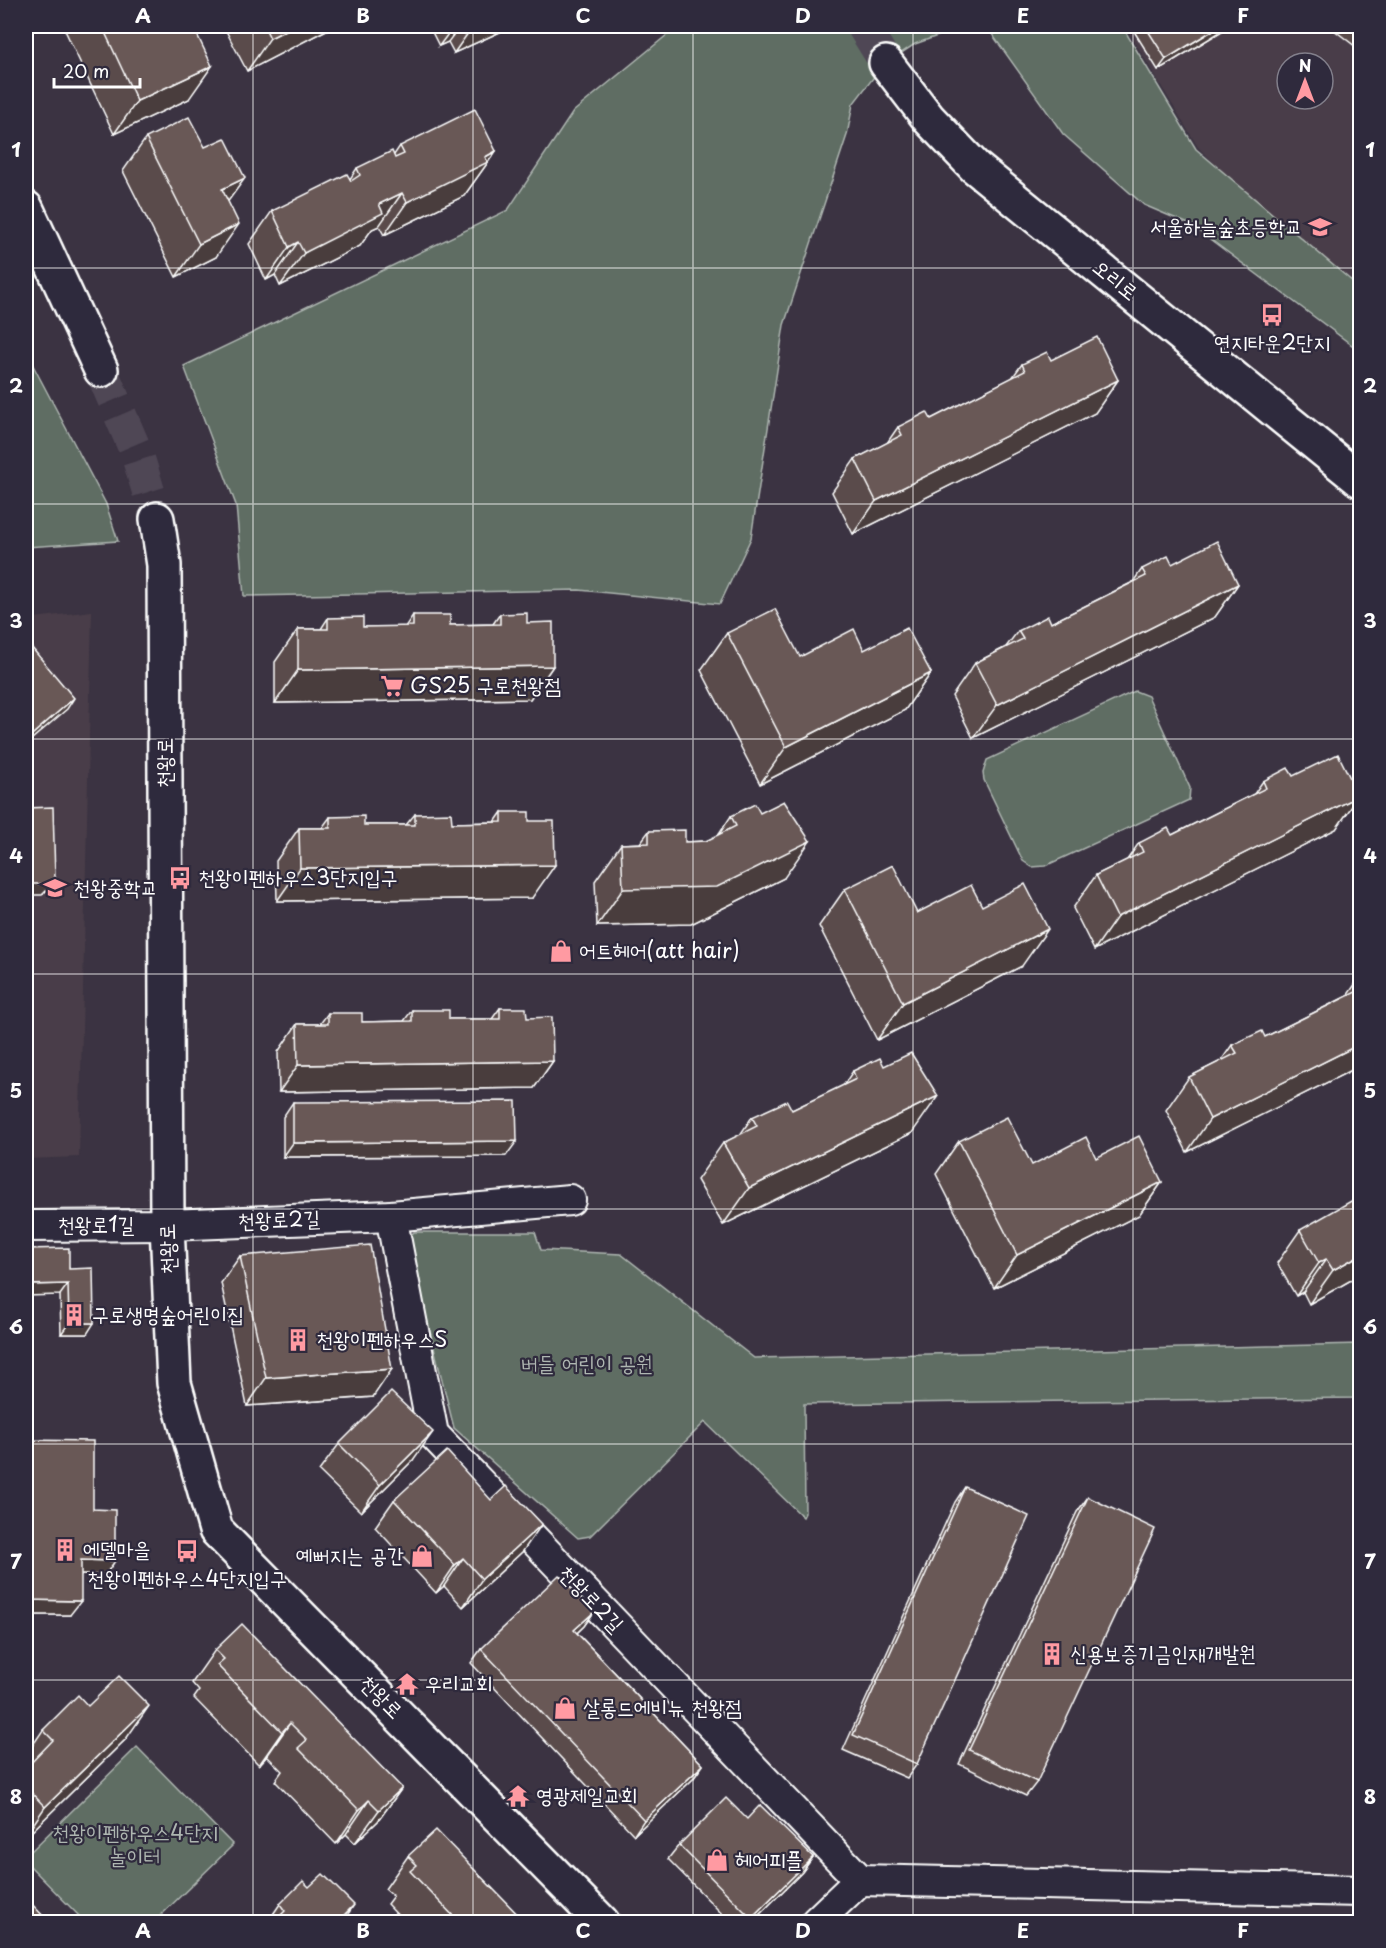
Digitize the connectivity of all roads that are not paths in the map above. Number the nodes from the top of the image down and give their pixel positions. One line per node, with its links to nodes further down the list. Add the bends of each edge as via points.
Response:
1 (886, 63): 4 (street, 오리로, via 929,119 975,167)
2 (26, 208): 3 (street)
3 (101, 370)
4 (1360, 480)
5 (158, 519): 8 (street, 천왕로, via 164,565)
6 (570, 1200): 7 (street, 천왕로2길)
7 (391, 1216): 8 (street, 천왕로2길); 10 (street, 천왕로2길, via 433,1434)
8 (167, 1225): 9 (street, 천왕로1길); 12 (street, 천왕로, via 174,1383 216,1530)
9 (26, 1226)
10 (860, 1880): 11 (street); 13 (street)
11 (1360, 1891)
12 (602, 1923)
13 (816, 1923)

